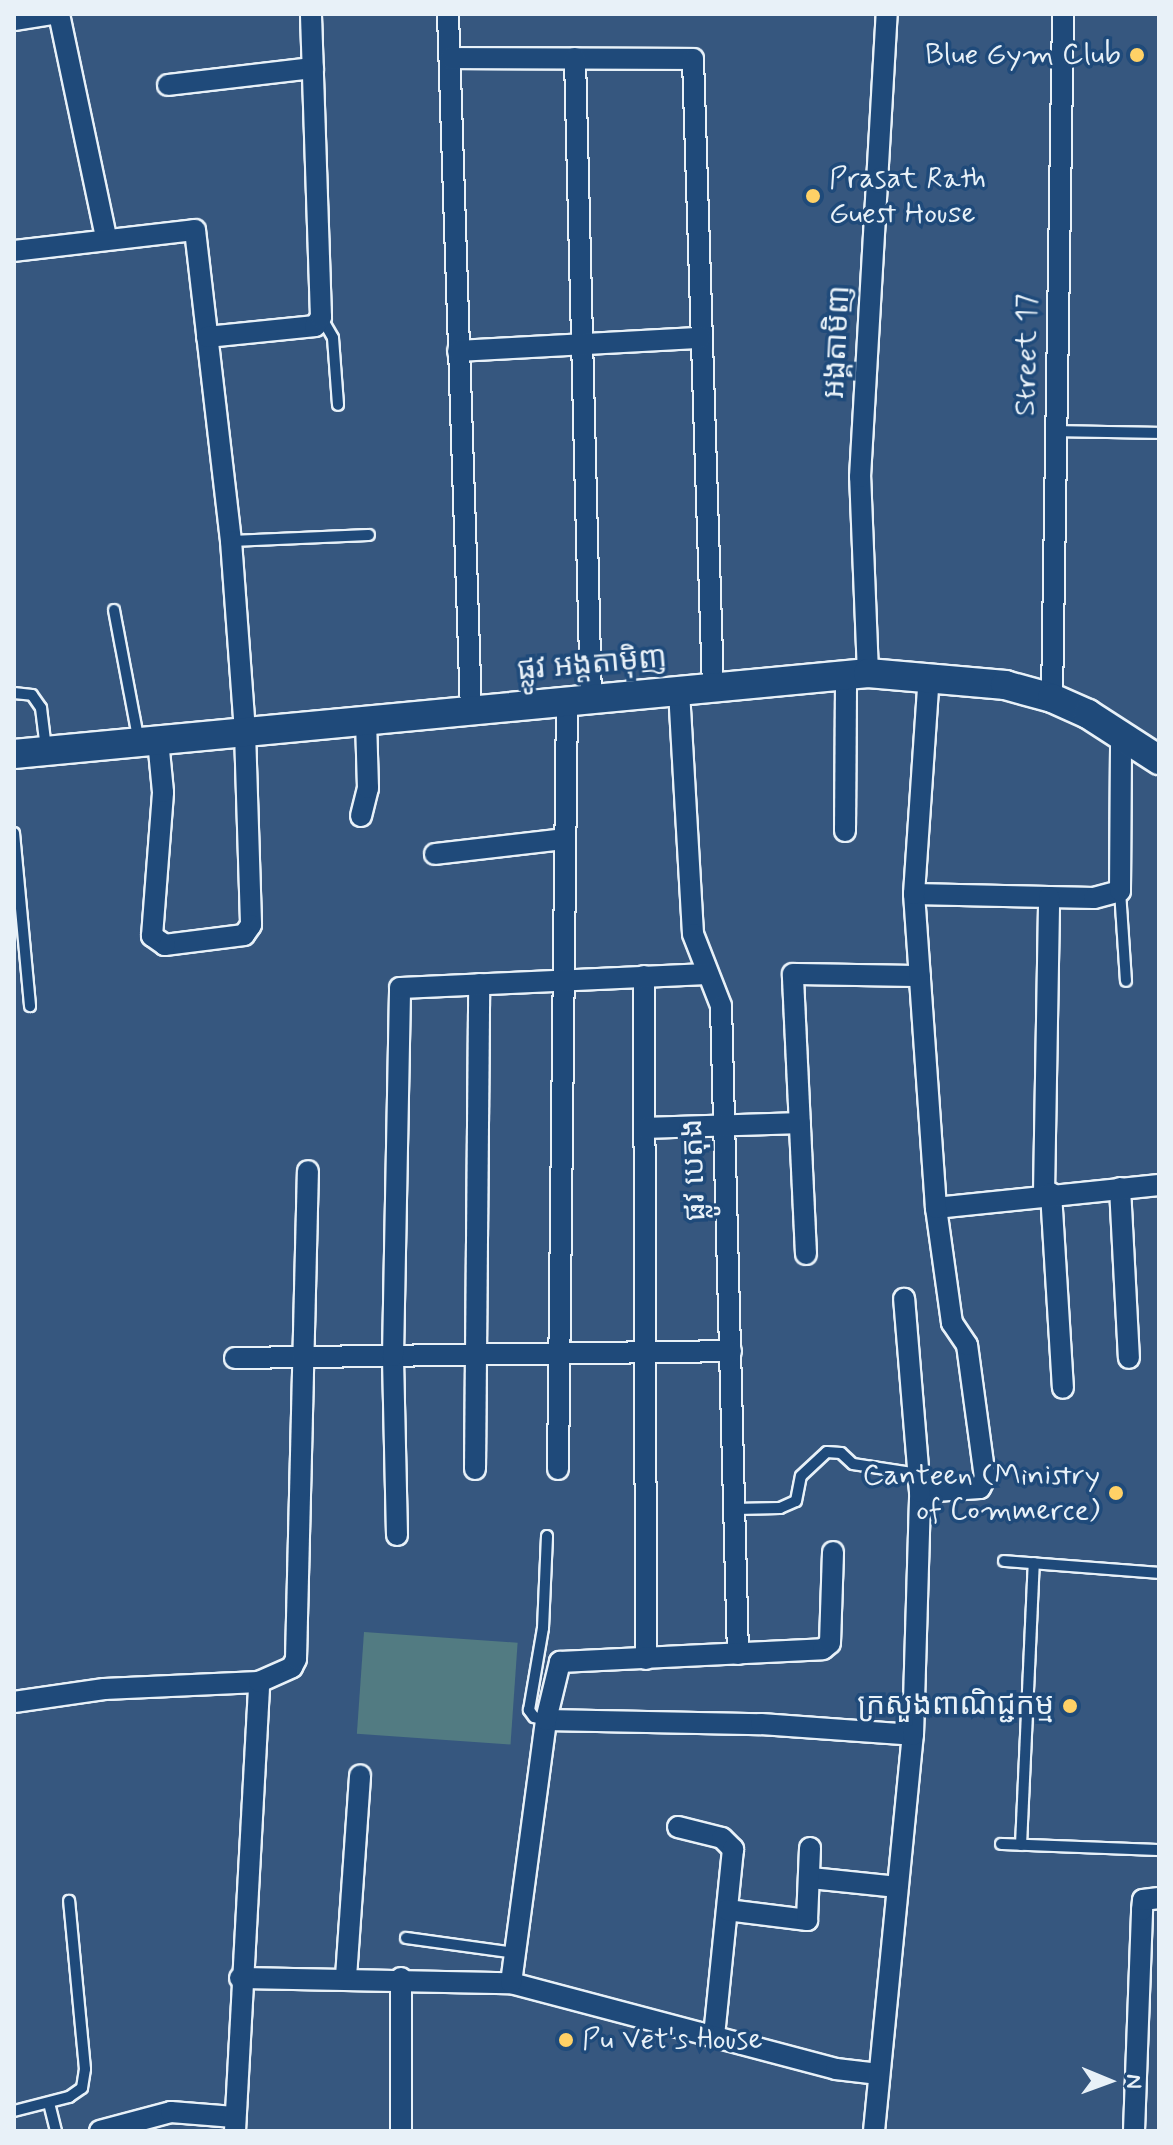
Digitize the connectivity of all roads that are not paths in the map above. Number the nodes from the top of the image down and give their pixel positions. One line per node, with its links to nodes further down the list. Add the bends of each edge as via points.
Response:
1 (52, 14): 7 (street)
2 (59, 14): 12 (street)
3 (311, 14): 10 (street)
4 (448, 14): 8 (street)
5 (887, 14): 25 (street, អង្គតាមិញ, via 860,477)
6 (1063, 14): 20 (street, Street 17)
7 (14, 20)
8 (450, 58): 9 (street); 18 (street)
9 (575, 58): 16 (street, via 693,59); 17 (street)
10 (313, 68): 11 (street); 14 (street)
11 (168, 85)
12 (106, 237): 13 (street); 15 (street, via 195,230)
13 (14, 251)
14 (321, 317): 15 (street, via 315,326); 19 (lane, via 333,338)
15 (207, 337): 23 (street)
16 (701, 338): 17 (street); 27 (street)
17 (581, 344): 18 (street); 31 (street)
18 (458, 351): 32 (street)
19 (338, 405)
20 (1056, 431): 21 (lane); 30 (street, Street 17)
21 (1159, 433)
22 (369, 535): 23 (lane)
23 (231, 541): 34 (street)
24 (114, 610): 36 (lane)
25 (857, 674): 26 (street, ផ្លូវ អង្តតាម៉ិញ); 27 (street, ផ្លូវ អង្តតាម៉ិញ); 41 (street, អង្គតាមិញ)
26 (929, 676): 30 (street, ផ្លូវ អង្តតាម៉ិញ, via 1005,685); 46 (street)
27 (713, 688): 28 (street, ផ្លូវ អង្តតាម៉ិញ)
28 (679, 691): 31 (street, ផ្លូវ អង្តតាម៉ិញ); 48 (street, ផ្លូវ បេតុង, via 693,934)
29 (14, 693): 37 (lane, via 32,695 41,708)
30 (1052, 698): 35 (street, ផ្លូវ អង្តតាម៉ិញ)
31 (579, 700): 32 (street, ផ្លូវ អង្តតាម៉ិញ); 43 (street)
32 (471, 711): 33 (street, ផ្លូវ អង្តតាម៉ិញ)
33 (366, 721): 34 (street, ផ្លូវ អង្តតាម៉ិញ); 40 (street, via 368,788)
34 (245, 732): 36 (street, ផ្លូវ អង្តតាម៉ិញ); 36 (street, via 249,931 165,945 152,936 163,792)
35 (1121, 734): 39 (street, ផ្លូវ អង្តតាម៉ិញ); 45 (street)
36 (148, 741): 37 (street, ផ្លូវ អង្តតាម៉ិញ)
37 (47, 751): 38 (street, ផ្លូវ អង្តតាម៉ិញ)
38 (14, 754)
39 (1159, 760)
40 (361, 816)
41 (845, 831)
42 (14, 833): 54 (lane)
43 (564, 839): 44 (street); 52 (street)
44 (435, 854)
45 (1120, 891): 47 (street, via 1094,898); 51 (lane)
46 (914, 894): 47 (street); 50 (street)
47 (1049, 897): 61 (street)
48 (708, 974): 49 (street); 56 (street, ផ្លូវ បេតុង, via 721,1006)
49 (644, 976): 52 (street); 57 (street)
50 (920, 976): 55 (street, via 793,974); 62 (street)
51 (1126, 981)
52 (560, 982): 53 (street); 67 (street)
53 (479, 984): 68 (street); 69 (street, via 406,986 397,995)
54 (30, 1006)
55 (800, 1123): 56 (street); 63 (street)
56 (724, 1125): 57 (street); 65 (street, ផ្លូវ បេតុង)
57 (645, 1128): 66 (street)
58 (308, 1171): 70 (street)
59 (1159, 1185): 60 (street)
60 (1120, 1188): 61 (street); 72 (street)
61 (1048, 1193): 62 (street); 73 (street)
62 (936, 1208): 76 (street, via 952,1323 967,1345 985,1478 980,1488)
63 (806, 1254)
64 (904, 1299): 76 (street)
65 (731, 1351): 66 (street); 77 (street, ផ្លូវ បេតុង)
66 (645, 1353): 67 (street); 85 (street)
67 (560, 1354): 68 (street); 75 (street)
68 (477, 1355): 69 (street); 74 (street)
69 (393, 1356): 70 (street); 78 (street)
70 (303, 1357): 71 (street); 86 (street, via 296,1659 292,1667)
71 (235, 1358)
72 (1129, 1358)
73 (1063, 1388)
74 (475, 1469)
75 (558, 1469)
76 (919, 1483): 77 (lane, via 827,1452 801,1476 796,1501 780,1508); 89 (street)
77 (735, 1509): 84 (street, ផ្លូវ បេតុង)
78 (397, 1535)
79 (547, 1536): 88 (lane, via 543,1628 529,1710)
80 (833, 1552): 84 (street, via 827,1647)
81 (1004, 1561): 82 (lane)
82 (1034, 1563): 83 (lane); 93 (lane)
83 (1159, 1573)
84 (738, 1654): 85 (street)
85 (646, 1659): 88 (street, via 560,1662)
86 (259, 1682): 87 (street, via 104,1689); 104 (street)
87 (14, 1702)
88 (546, 1720): 89 (street, via 761,1724); 102 (street)
89 (913, 1735): 97 (street)
90 (360, 1775): 103 (street)
91 (678, 1827): 100 (street, via 722,1838 733,1849)
92 (1001, 1844): 93 (lane)
93 (1021, 1845): 95 (lane)
94 (810, 1848): 96 (street)
95 (1159, 1850)
96 (811, 1878): 97 (street); 100 (street, via 807,1920)
97 (898, 1887): 108 (street)
98 (1157, 1898): 116 (street, via 1143,1900 1142,1910)
99 (69, 1901): 109 (lane, via 85,2069 82,2088)
100 (727, 1910): 107 (street)
101 (406, 1938): 102 (lane)
102 (515, 1953): 106 (street)
103 (346, 1977): 104 (street); 105 (street)
104 (240, 1978): 111 (street)
105 (401, 1978): 106 (street); 114 (street)
106 (511, 1983): 107 (street)
107 (714, 2037): 108 (street)
108 (879, 2074): 115 (street)
109 (49, 2103): 110 (lane); 112 (lane)
110 (14, 2111)
111 (234, 2124): 113 (street, via 171,2112)
112 (56, 2131)
113 (100, 2131)
114 (401, 2131)
115 (874, 2131)
116 (1134, 2131)

